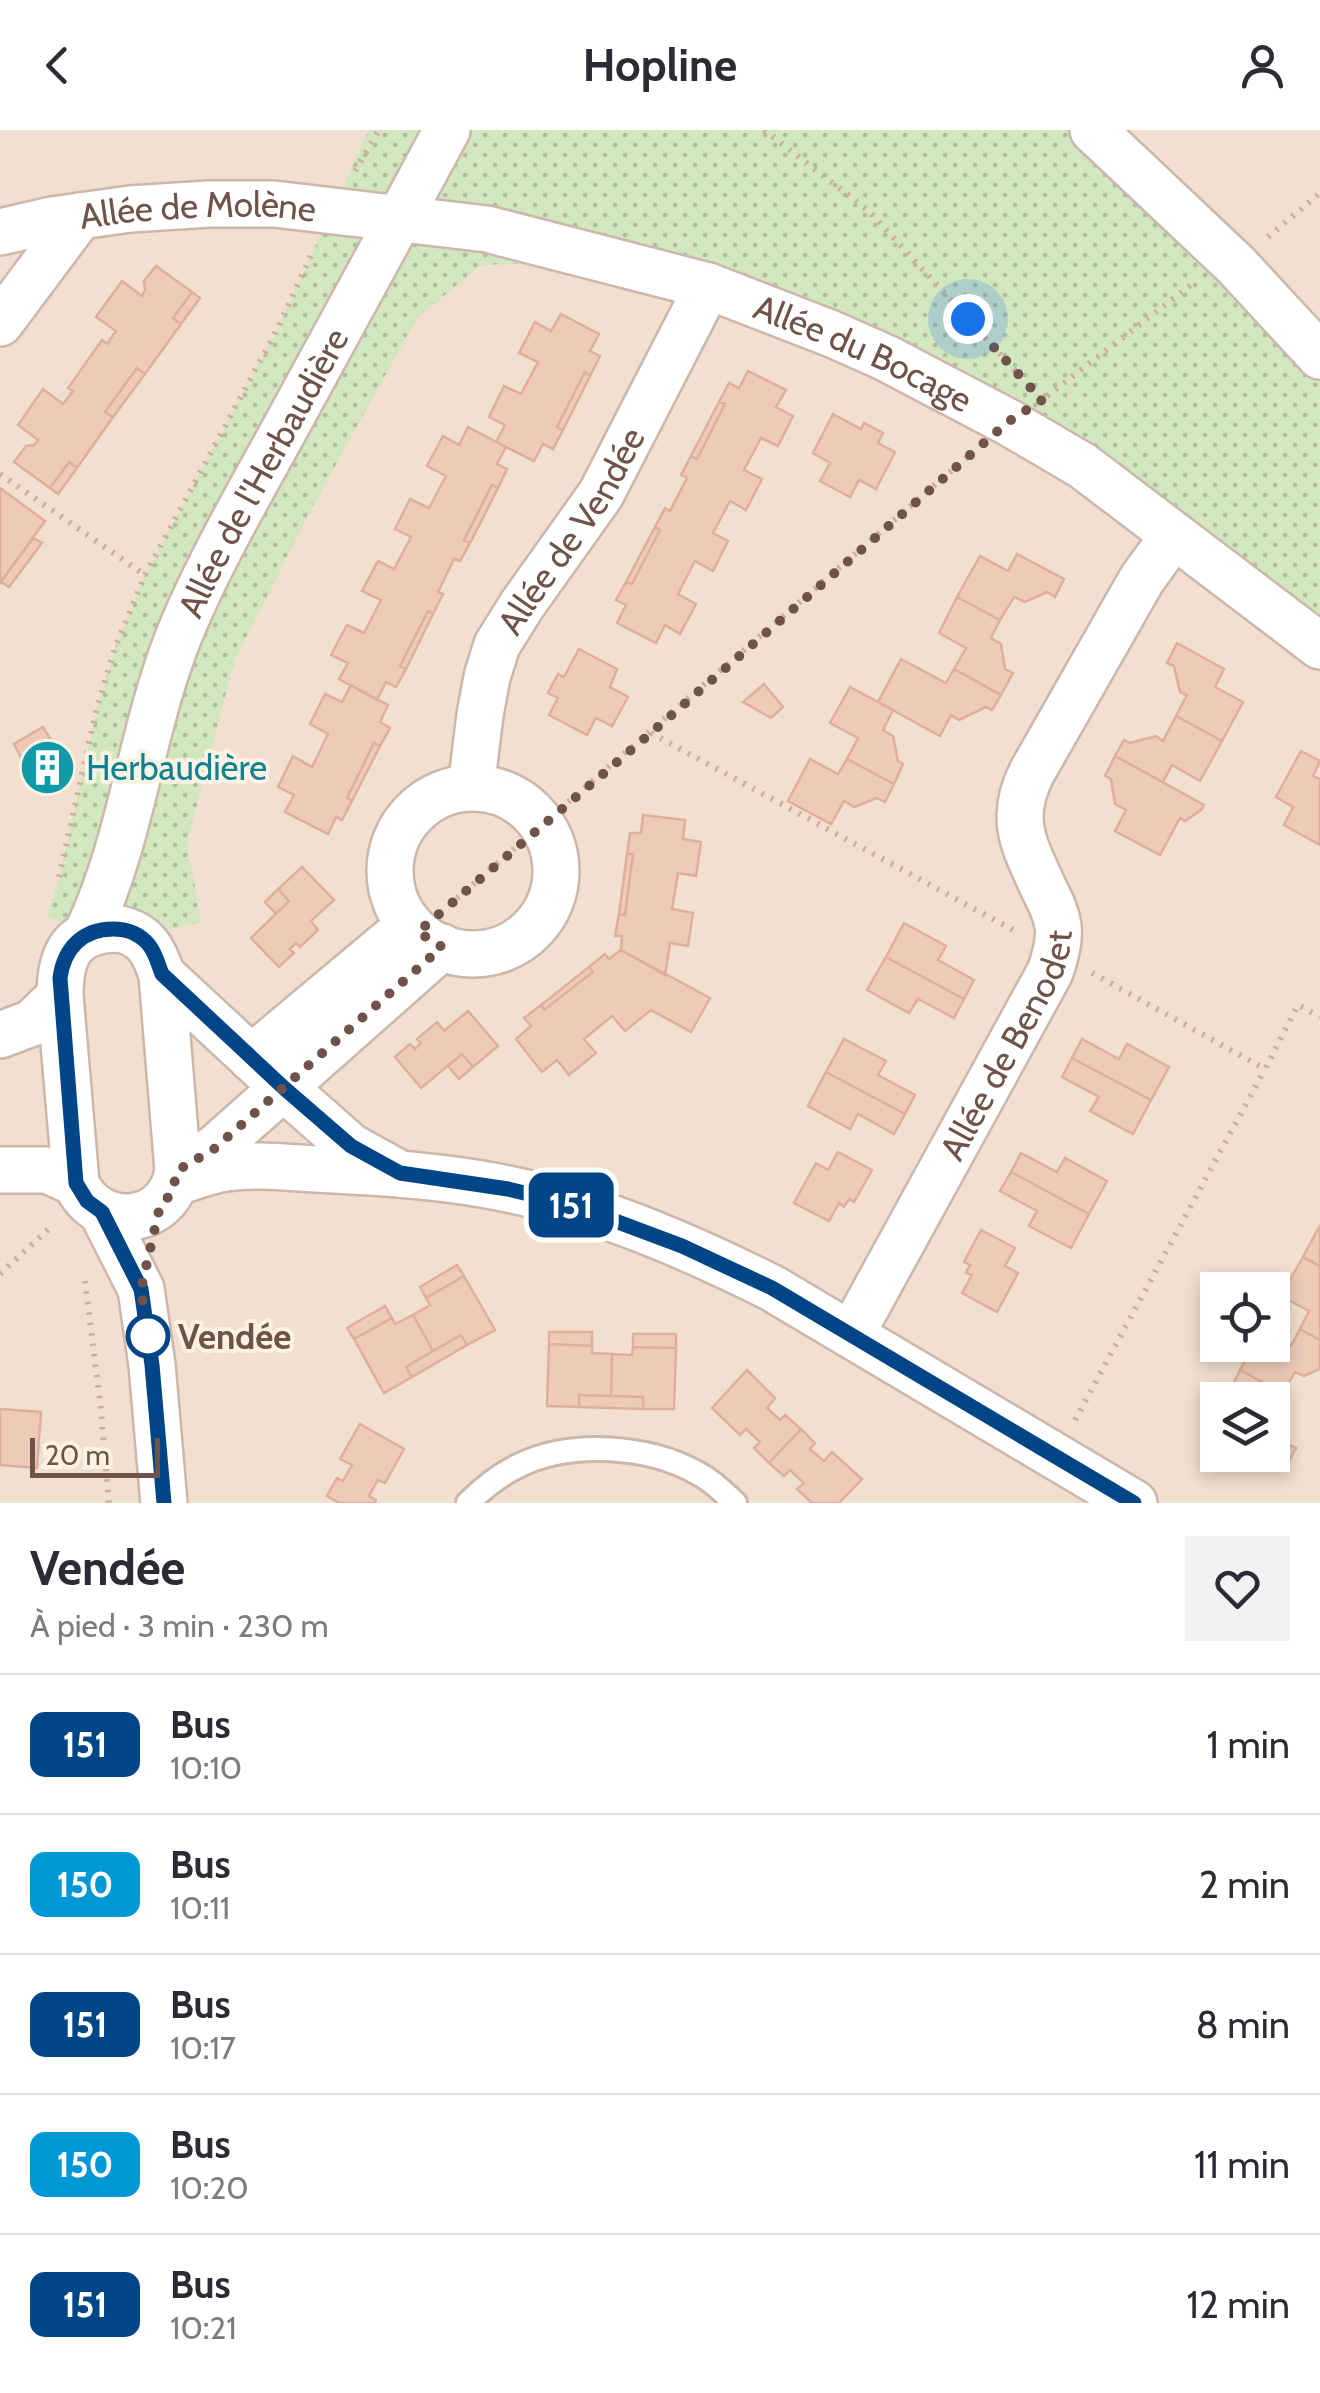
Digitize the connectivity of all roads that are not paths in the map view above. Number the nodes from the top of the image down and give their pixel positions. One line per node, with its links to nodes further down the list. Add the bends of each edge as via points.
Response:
1 (447, 130): 4 (street, Allée de l'Herbaudière)
2 (1093, 130): 8 (street, via 1236,265)
3 (80, 216): 4 (street, Allée de Molène, via 274,204); 5 (street, Allée de Molène); 7 (street)
4 (397, 220): 6 (street, Allée du Bocage, via 487,229); 12 (street, Allée de l'Herbaudière, via 184,623 156,697)
5 (0, 232)
6 (708, 286): 9 (street, Allée du Bocage, via 1024,411); 11 (street, Allée de Vendée, via 601,494 497,645)
7 (0, 323)
8 (1320, 356)
9 (1174, 535): 10 (street, Allée du Bocage); 26 (street, Allée de Benodet, via 1142,579 1021,798 1022,840 1058,926 1050,972)
10 (1320, 646)
11 (470, 788): 14 (street, via 436,797 397,838 390,869 395,900); 14 (street, via 511,797 542,825 556,865 554,892 542,918 505,947 468,954)
12 (122, 835): 13 (street, Allée de l'Herbaudière); 15 (street, Allée de l'Herbaudière, via 128,911)
13 (87, 934): 15 (street, via 120,929); 17 (street, Allée de l'Herbaudière, via 62,965)
14 (423, 935): 19 (street); 20 (street)
15 (138, 936): 16 (street, Allée de l'Herbaudière)
16 (162, 974): 19 (street); 23 (street)
17 (60, 996): 18 (street, via 32,1024); 24 (street, Allée de l'Herbaudière)
18 (0, 1035)
19 (252, 1058): 20 (street)
20 (284, 1088): 22 (street, via 351,1146); 23 (street)
21 (0, 1170): 24 (street, via 47,1170)
22 (400, 1173): 23 (street, via 254,1167 220,1169); 26 (street, via 570,1204 717,1260)
23 (172, 1186): 24 (street, via 149,1213 133,1217); 25 (street)
24 (80, 1204): 25 (street)
25 (141, 1289): 27 (street)
26 (851, 1335): 30 (street)
27 (164, 1503)
28 (468, 1503): 29 (lane, via 519,1465 562,1453 614,1450 653,1455 698,1473)
29 (735, 1503)
30 (1134, 1503)

